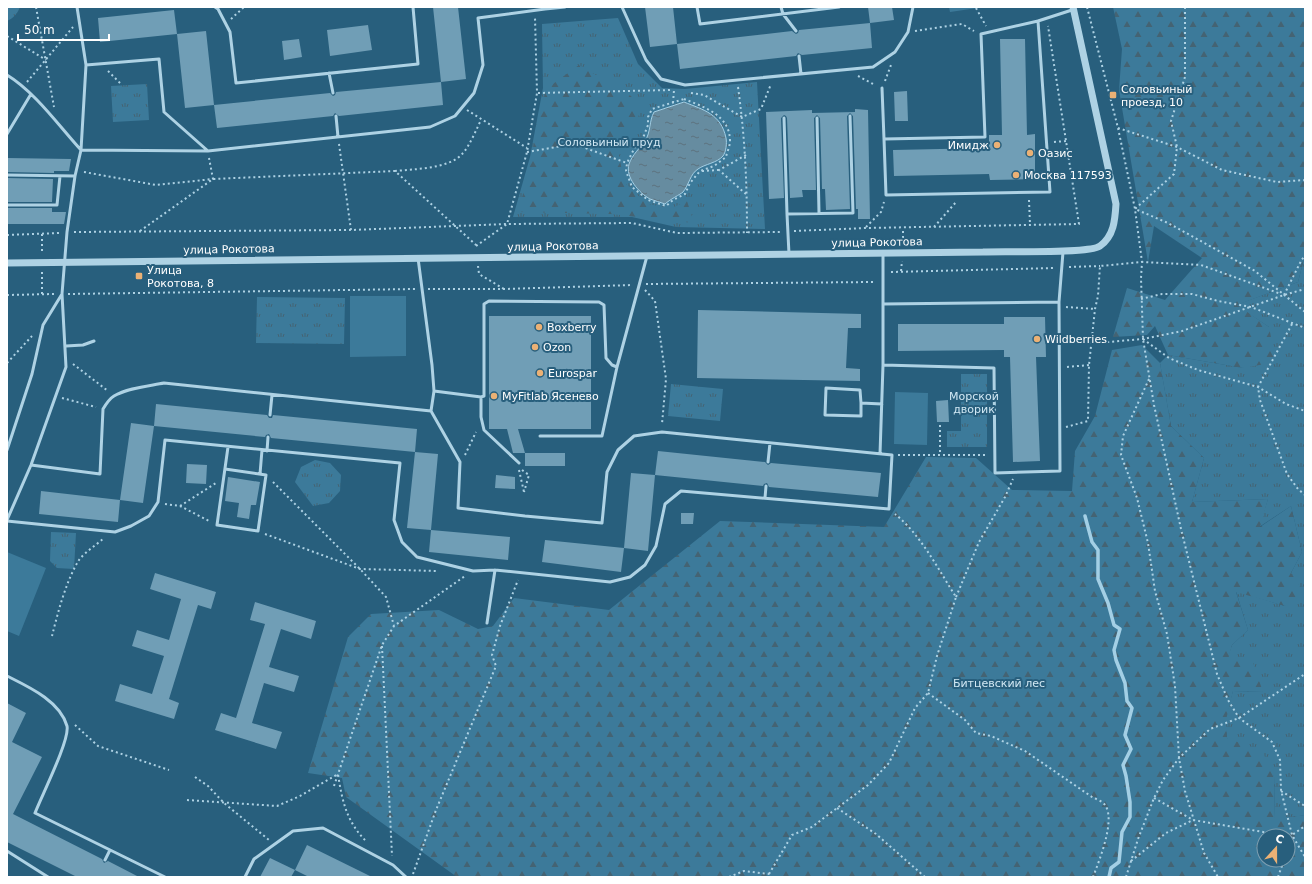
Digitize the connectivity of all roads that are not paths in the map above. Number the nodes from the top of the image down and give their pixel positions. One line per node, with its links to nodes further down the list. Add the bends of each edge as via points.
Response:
1 (77, 7): 16 (lane)
2 (215, 7): 17 (lane, via 230,32 236,83)
3 (413, 7): 17 (lane, via 418,64)
4 (565, 7): 10 (lane)
5 (622, 7): 18 (lane, via 646,60 661,79 685,85)
6 (697, 7): 12 (lane, via 700,24)
7 (781, 7): 12 (lane)
8 (839, 7): 12 (lane)
9 (913, 7): 18 (lane, via 908,32 896,52 873,67)
10 (545, 8): 28 (lane, via 478,18 483,65 474,93 455,116 430,127)
11 (1073, 8): 13 (lane); 38 (street, улица Рокотова, via 1116,204 1115,223 1110,236 1099,247)
12 (783, 14): 14 (lane)
13 (1038, 21): 29 (lane, via 981,34 985,137); 29 (lane, via 1050,192 886,195)
14 (796, 31)
15 (799, 56): 18 (lane)
16 (86, 65): 30 (lane); 31 (lane, via 158,59 164,112)
17 (329, 73): 21 (lane)
18 (801, 74)
19 (7, 75): 22 (lane)
20 (882, 88): 29 (lane)
21 (333, 93)
22 (31, 94): 27 (lane); 30 (lane)
23 (336, 116): 28 (lane)
24 (850, 116): 37 (lane, via 853,213)
25 (784, 118): 36 (lane)
26 (817, 118): 37 (lane)
27 (7, 134)
28 (338, 137): 31 (lane)
29 (884, 139)
30 (81, 150): 31 (lane); 34 (lane)
31 (208, 151)
32 (7, 175): 33 (lane)
33 (60, 176): 34 (lane); 35 (lane, via 57,205)
34 (75, 176): 43 (lane)
35 (7, 205)
36 (787, 214): 37 (lane); 40 (lane)
37 (819, 214)
38 (1063, 251): 39 (street, улица Рокотова); 46 (lane)
39 (883, 253): 40 (street, улица Рокотова); 47 (lane)
40 (789, 254): 41 (street, улица Рокотова)
41 (647, 256): 42 (street, улица Рокотова); 51 (lane)
42 (418, 258): 43 (street, улица Рокотова); 52 (lane)
43 (64, 262): 44 (street, улица Рокотова); 45 (lane)
44 (7, 263)
45 (62, 294): 49 (lane); 63 (lane, via 43,325 32,374)
46 (1059, 302): 47 (lane); 50 (lane, via 1060,471 996,473 994,368)
47 (883, 304): 50 (lane)
48 (94, 341): 49 (lane, via 83,345)
49 (66, 346): 68 (lane, via 66,368)
50 (883, 365): 56 (lane)
51 (617, 367): 54 (lane, via 606,358 604,305 599,302 489,301 484,304 484,396); 59 (lane, via 602,436)
52 (434, 391): 54 (lane); 57 (lane)
53 (272, 395): 57 (lane); 58 (lane); 68 (lane, via 164,383 137,388 114,396 103,409 100,474)
54 (481, 396): 69 (lane, via 484,430)
55 (861, 403): 55 (lane, via 860,390 826,388 825,415 861,416); 56 (lane)
56 (882, 404): 66 (lane)
57 (431, 411): 61 (lane, via 460,462 458,508 525,516 602,523 607,472 618,450 634,436 662,432)
58 (270, 415)
59 (540, 436)
60 (268, 437): 65 (lane)
61 (770, 443): 66 (lane); 67 (lane)
62 (228, 447): 64 (lane); 70 (lane); 74 (lane, via 165,440 158,502 149,516 115,532)
63 (7, 450)
64 (262, 450): 65 (lane); 71 (lane)
65 (267, 451): 75 (lane, via 400,463 394,520 402,542 417,557 473,571)
66 (880, 454): 73 (lane, via 892,456 889,509)
67 (768, 462)
68 (31, 465): 74 (lane)
69 (518, 465)
70 (225, 469): 71 (lane); 71 (lane, via 217,525 258,531 266,475)
71 (260, 474)
72 (766, 486): 73 (lane)
73 (765, 498): 75 (lane, via 681,491 665,504 656,546 645,565 630,577 610,582)
74 (7, 520)
75 (496, 570): 76 (lane)
76 (487, 623)
77 (7, 676): 78 (lane, via 39,692 59,711 67,727 64,747 35,813)
78 (110, 850): 80 (lane); 82 (lane)
79 (7, 851): 81 (lane)
80 (105, 860)
81 (48, 877)
82 (165, 877)
83 (245, 877): 84 (lane, via 254,859 292,831 323,828 393,865)
84 (407, 877)

